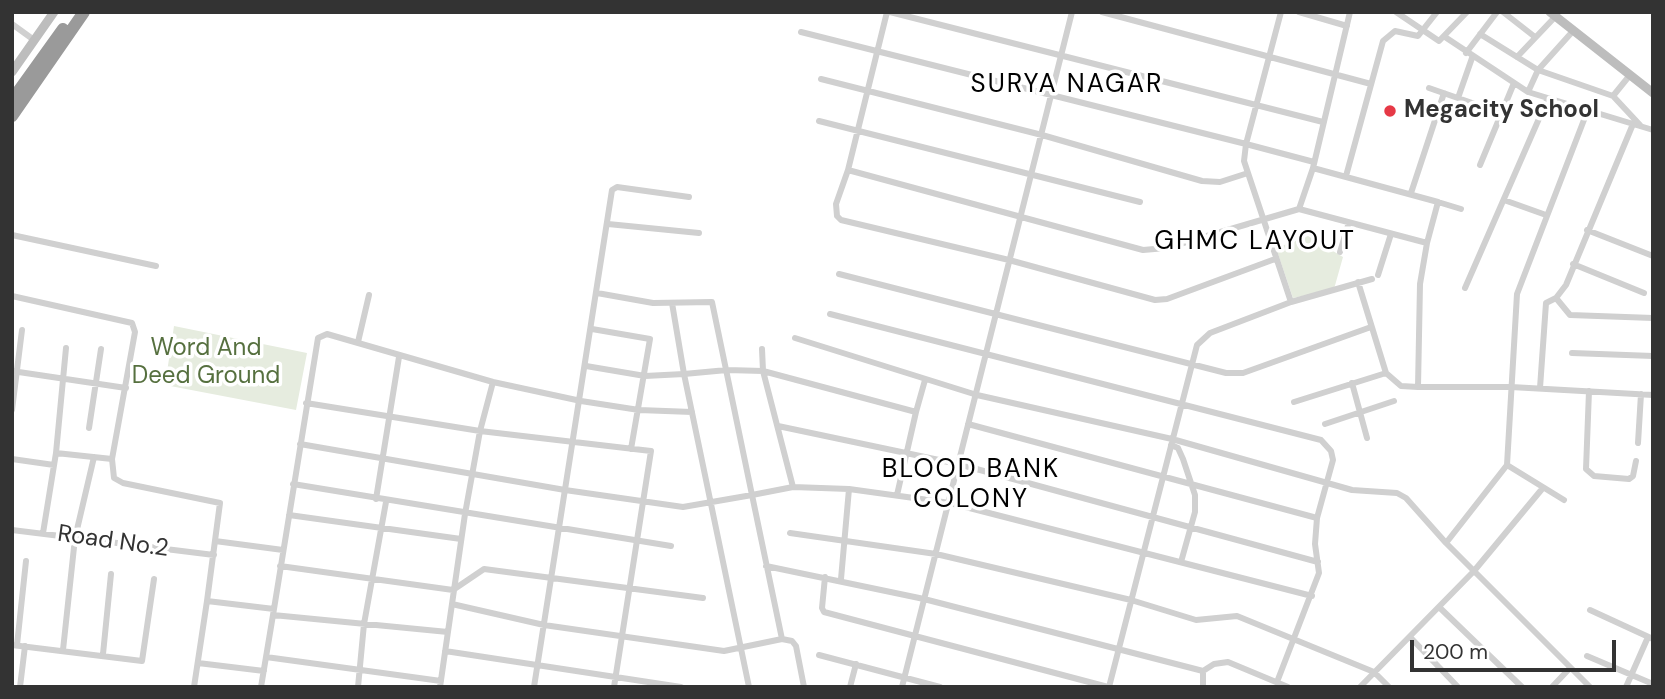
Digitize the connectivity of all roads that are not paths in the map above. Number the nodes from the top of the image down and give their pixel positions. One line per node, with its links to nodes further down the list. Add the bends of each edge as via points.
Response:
1 (54, 12): 24 (street)
2 (75, 12): 46 (highway)
3 (84, 12): 50 (highway)
4 (888, 12): 25 (street); 26 (street)
5 (1072, 12): 26 (street)
6 (1102, 12): 27 (street)
7 (1281, 12): 27 (street)
8 (1299, 12): 17 (street)
9 (1350, 12): 17 (street)
10 (1396, 12): 18 (street)
11 (1467, 12): 22 (street)
12 (1497, 12): 21 (street)
13 (1503, 12): 23 (street)
14 (1434, 13): 18 (street)
15 (1553, 14): 19 (street); 23 (street)
16 (12, 24): 24 (street)
17 (1347, 26): 32 (street)
18 (1423, 31): 22 (street, via 1439,41); 36 (street, via 1418,36 1388,34)
19 (1573, 31): 30 (street); 33 (street)
20 (801, 32): 25 (street)
21 (1480, 34): 28 (street); 29 (street)
22 (1445, 37): 28 (street)
23 (1535, 37): 29 (street)
24 (34, 40): 31 (street)
25 (877, 51): 39 (street); 42 (street)
26 (1060, 55): 42 (street); 47 (street)
27 (1270, 55): 32 (street); 47 (street)
28 (1469, 55): 35 (street); 44 (street)
29 (1517, 57): 30 (street)
30 (1538, 70): 38 (street); 43 (street)
31 (12, 72)
32 (1334, 73): 36 (street); 52 (street)
33 (1630, 75): 41 (street); 43 (street)
34 (821, 79): 39 (street)
35 (1514, 83): 38 (street); 49 (street)
36 (1371, 84): 64 (street)
37 (1429, 88): 40 (street)
38 (1528, 92): 45 (street)
39 (867, 93): 55 (street); 57 (street)
40 (1444, 93): 44 (street); 65 (street)
41 (1653, 93)
42 (1051, 94): 57 (street); 58 (street)
43 (1613, 96): 54 (street)
44 (1458, 98): 49 (street)
45 (1548, 98): 48 (street); 67 (street)
46 (12, 100)
47 (1256, 105): 52 (street); 58 (street)
48 (1587, 112): 53 (street); 72 (street)
49 (1501, 113): 60 (street)
50 (12, 116)
51 (819, 121): 55 (street)
52 (1323, 122): 59 (street)
53 (1633, 124): 54 (street); 77 (street)
54 (1641, 127): 56 (street)
55 (858, 130): 61 (street); 63 (street)
56 (1653, 130)
57 (1042, 135): 62 (street, via 1211,182); 63 (street)
58 (1246, 144): 59 (street); 62 (street)
59 (1313, 165): 64 (street); 70 (street)
60 (1480, 165)
61 (848, 170): 73 (street); 85 (street, via 835,209 841,220)
62 (1248, 173): 74 (street)
63 (1031, 175): 68 (street); 73 (street)
64 (1346, 176): 65 (street)
65 (1411, 193): 69 (street)
66 (689, 197): 76 (street, via 614,188)
67 (1504, 200): 72 (street); 90 (street)
68 (1140, 202)
69 (1438, 202): 71 (street); 81 (street)
70 (1299, 209): 74 (street); 75 (street)
71 (1461, 209)
72 (1546, 215): 127 (street, via 1517,294)
73 (1020, 216): 74 (street, via 1151,250); 85 (street)
74 (1264, 218): 84 (street)
75 (1349, 222): 79 (street); 82 (street)
76 (608, 224): 78 (street); 91 (street)
77 (1587, 230): 83 (street); 86 (street)
78 (699, 233)
79 (1391, 234): 81 (street); 89 (street, via 1375,277)
80 (12, 236): 87 (street)
81 (1427, 243): 126 (street, via 1420,284)
82 (1340, 251)
83 (1653, 256)
84 (1275, 259): 85 (street, via 1155,300); 96 (street)
85 (1009, 260): 99 (street)
86 (1573, 264): 92 (street); 95 (street)
87 (156, 267)
88 (839, 274): 99 (street)
89 (1358, 282): 96 (street); 101 (street)
90 (1465, 288)
91 (597, 293): 97 (street); 102 (street)
92 (1644, 293)
93 (369, 295): 105 (street)
94 (12, 296): 128 (street, via 132,323 135,332)
95 (1556, 298): 100 (street, via 1570,314); 129 (street, via 1546,303)
96 (1292, 302): 113 (street, via 1210,333 1197,345)
97 (672, 303): 115 (street, via 712,302); 119 (street)
98 (830, 314): 110 (street)
99 (996, 314): 110 (street); 113 (street)
100 (1653, 318)
101 (1371, 327): 113 (street, via 1242,373); 118 (street)
102 (592, 329): 114 (street); 120 (street, via 650,339)
103 (22, 330): 117 (street)
104 (796, 338): 122 (street)
105 (358, 342): 112 (street); 137 (street, via 327,334 318,338)
106 (66, 348): 121 (street)
107 (101, 349): 123 (street)
108 (762, 349): 116 (street)
109 (1572, 353): 111 (street)
110 (985, 354): 132 (street); 138 (street)
111 (1653, 356)
112 (399, 357): 124 (street); 144 (street)
113 (1191, 363): 138 (street)
114 (586, 366): 120 (street); 134 (street)
115 (727, 370): 116 (street); 119 (street); 175 (street)
116 (764, 371): 142 (street); 147 (street)
117 (14, 372): 121 (street); 139 (street)
118 (1385, 373): 125 (street); 126 (street, via 1401,386)
119 (684, 374): 120 (street); 141 (street)
120 (645, 376): 140 (street)
121 (62, 378): 123 (street); 156 (street)
122 (925, 380): 132 (street); 142 (street)
123 (96, 382): 128 (street); 148 (street)
124 (493, 382): 134 (street); 149 (street)
125 (1352, 383): 136 (street); 143 (street)
126 (1418, 387): 127 (street)
127 (1511, 387): 129 (street); 165 (street)
128 (126, 388): 159 (street)
129 (1540, 388): 130 (street)
130 (1589, 391): 131 (street); 162 (street, via 1586,469 1594,476 1629,480)
131 (1641, 394): 133 (street); 153 (street)
132 (977, 395): 146 (street); 152 (street)
133 (1653, 395)
134 (581, 401): 140 (street); 151 (street)
135 (1394, 401): 143 (street)
136 (1294, 402)
137 (306, 403): 144 (street); 154 (street)
138 (1181, 403): 152 (street); 168 (street, via 1321,440 1333,460)
139 (12, 410)
140 (639, 410): 141 (street); 155 (street)
141 (692, 412): 181 (street)
142 (916, 412): 157 (street)
143 (1360, 412): 145 (street); 150 (street)
144 (388, 415): 149 (street); 160 (street)
145 (1325, 424)
146 (968, 425): 163 (street); 167 (street)
147 (778, 426): 157 (street); 171 (street)
148 (89, 428)
149 (480, 431): 151 (street); 166 (street)
150 (1367, 438)
151 (573, 440): 155 (street); 174 (street)
152 (1171, 442): 167 (street); 168 (street); 170 (street)
153 (1638, 443)
154 (300, 444): 160 (street); 169 (street)
155 (631, 449): 178 (street, via 651,451)
156 (56, 453): 158 (street); 164 (street)
157 (907, 455): 163 (street); 176 (street)
158 (94, 457): 159 (street); 193 (street)
159 (112, 458): 195 (street, via 114,478 123,483 220,503)
160 (382, 458): 166 (street); 177 (street)
161 (12, 459): 164 (street)
162 (1636, 461)
163 (958, 464): 182 (street); 184 (street)
164 (54, 465): 191 (street)
165 (1507, 465): 173 (street); 198 (street)
166 (472, 472): 174 (street); 183 (street)
167 (1163, 476): 170 (street); 184 (street)
168 (1327, 481): 186 (street); 198 (street, via 1352,490 1397,493)
169 (293, 484): 177 (street); 185 (street)
170 (1193, 484): 186 (street); 187 (street)
171 (793, 487): 172 (street); 175 (street)
172 (849, 489): 176 (street); 197 (street)
173 (1542, 489): 179 (street); 209 (street)
174 (565, 490): 178 (street); 189 (street)
175 (752, 495): 181 (street); 208 (street)
176 (897, 495): 182 (street)
177 (376, 499): 180 (street)
178 (643, 499): 181 (street, via 683,507); 196 (street)
179 (1564, 500)
180 (386, 502): 183 (street); 188 (street)
181 (712, 502): 238 (street)
182 (950, 503): 201 (street); 202 (street)
183 (465, 514): 189 (street); 194 (street)
184 (1153, 515): 187 (street); 201 (street)
185 (289, 516): 188 (street); 200 (street)
186 (1317, 518): 206 (street)
187 (1191, 526): 205 (street); 206 (street)
188 (382, 528): 194 (street); 214 (street)
189 (561, 529): 196 (street); 212 (street)
190 (12, 530): 191 (street, Road No.2)
191 (43, 533): 193 (street, Road No.2)
192 (790, 533): 197 (street)
193 (75, 538): 203 (street, Road No.2); 240 (street)
194 (461, 539): 217 (street)
195 (215, 541): 200 (street); 203 (street)
196 (636, 541): 199 (street); 216 (street)
197 (844, 541): 202 (street); 215 (street)
198 (1446, 543): 209 (street)
199 (671, 546)
200 (283, 550): 207 (street)
201 (1143, 551): 205 (street); 221 (street)
202 (936, 554): 220 (street); 221 (street)
203 (214, 555): 222 (street)
204 (26, 561): 236 (street)
205 (1181, 562): 218 (street)
206 (1318, 562): 218 (street)
207 (280, 566): 214 (street); 226 (street)
208 (766, 566): 211 (street); 234 (street)
209 (1474, 571): 224 (street); 249 (street)
210 (111, 574): 242 (street)
211 (825, 577): 215 (street); 230 (street, via 822,610)
212 (552, 578): 216 (street); 217 (street, via 484,569); 228 (street)
213 (154, 579): 242 (street, via 142,661)
214 (373, 579): 217 (street); 227 (street)
215 (841, 579): 220 (street)
216 (629, 588): 219 (street); 231 (street)
217 (453, 590): 223 (street)
218 (1312, 596): 235 (street)
219 (703, 598)
220 (925, 598): 230 (street); 239 (street)
221 (1131, 600): 235 (street, via 1196,620 1237,616); 239 (street)
222 (207, 601): 226 (street); 246 (street)
223 (452, 604): 228 (street); 229 (street)
224 (1439, 607): 232 (street); 278 (street)
225 (1590, 610): 233 (street)
226 (274, 612): 227 (street); 245 (street)
227 (364, 624): 229 (street); 250 (street)
228 (544, 625): 231 (street); 248 (street)
229 (448, 632): 241 (street)
230 (914, 636): 255 (street); 272 (street)
231 (622, 637): 238 (street, via 724,651); 256 (street)
232 (1409, 637): 253 (street); 277 (street)
233 (1650, 638): 254 (street)
234 (782, 639): 238 (street); 268 (street, via 796,646)
235 (1294, 640): 253 (street); 257 (street)
236 (15, 645): 237 (street)
237 (25, 646): 240 (street); 260 (street)
238 (741, 648): 267 (street)
239 (1118, 649): 252 (street); 272 (street)
240 (63, 650): 242 (street)
241 (445, 651): 248 (street); 258 (street)
242 (103, 654)
243 (819, 655): 247 (street)
244 (1587, 656): 254 (street)
245 (266, 657): 250 (street); 251 (street)
246 (198, 663): 251 (street); 261 (street)
247 (856, 664): 255 (street); 269 (street)
248 (537, 666): 256 (street); 264 (street)
249 (1570, 668): 279 (street); 280 (street)
250 (360, 670): 258 (street); 263 (street)
251 (264, 671): 262 (street)
252 (1203, 671): 257 (street, via 1228,662); 273 (street)
253 (1374, 673): 275 (street); 276 (street)
254 (1632, 674): 259 (street); 281 (street)
255 (904, 677): 270 (street); 271 (street)
256 (615, 678): 265 (street); 266 (street)
257 (1277, 682): 274 (street)
258 (441, 684)
259 (1653, 684)
260 (20, 687)
261 (194, 687)
262 (261, 687)
263 (358, 687)
264 (534, 687)
265 (614, 687)
266 (681, 687)
267 (749, 687)
268 (804, 687)
269 (850, 687)
270 (902, 687)
271 (940, 687)
272 (1108, 687)
273 (1203, 687)
274 (1288, 687)
275 (1360, 687)
276 (1389, 687)
277 (1458, 687)
278 (1522, 687)
279 (1552, 687)
280 (1590, 687)
281 (1626, 687)

